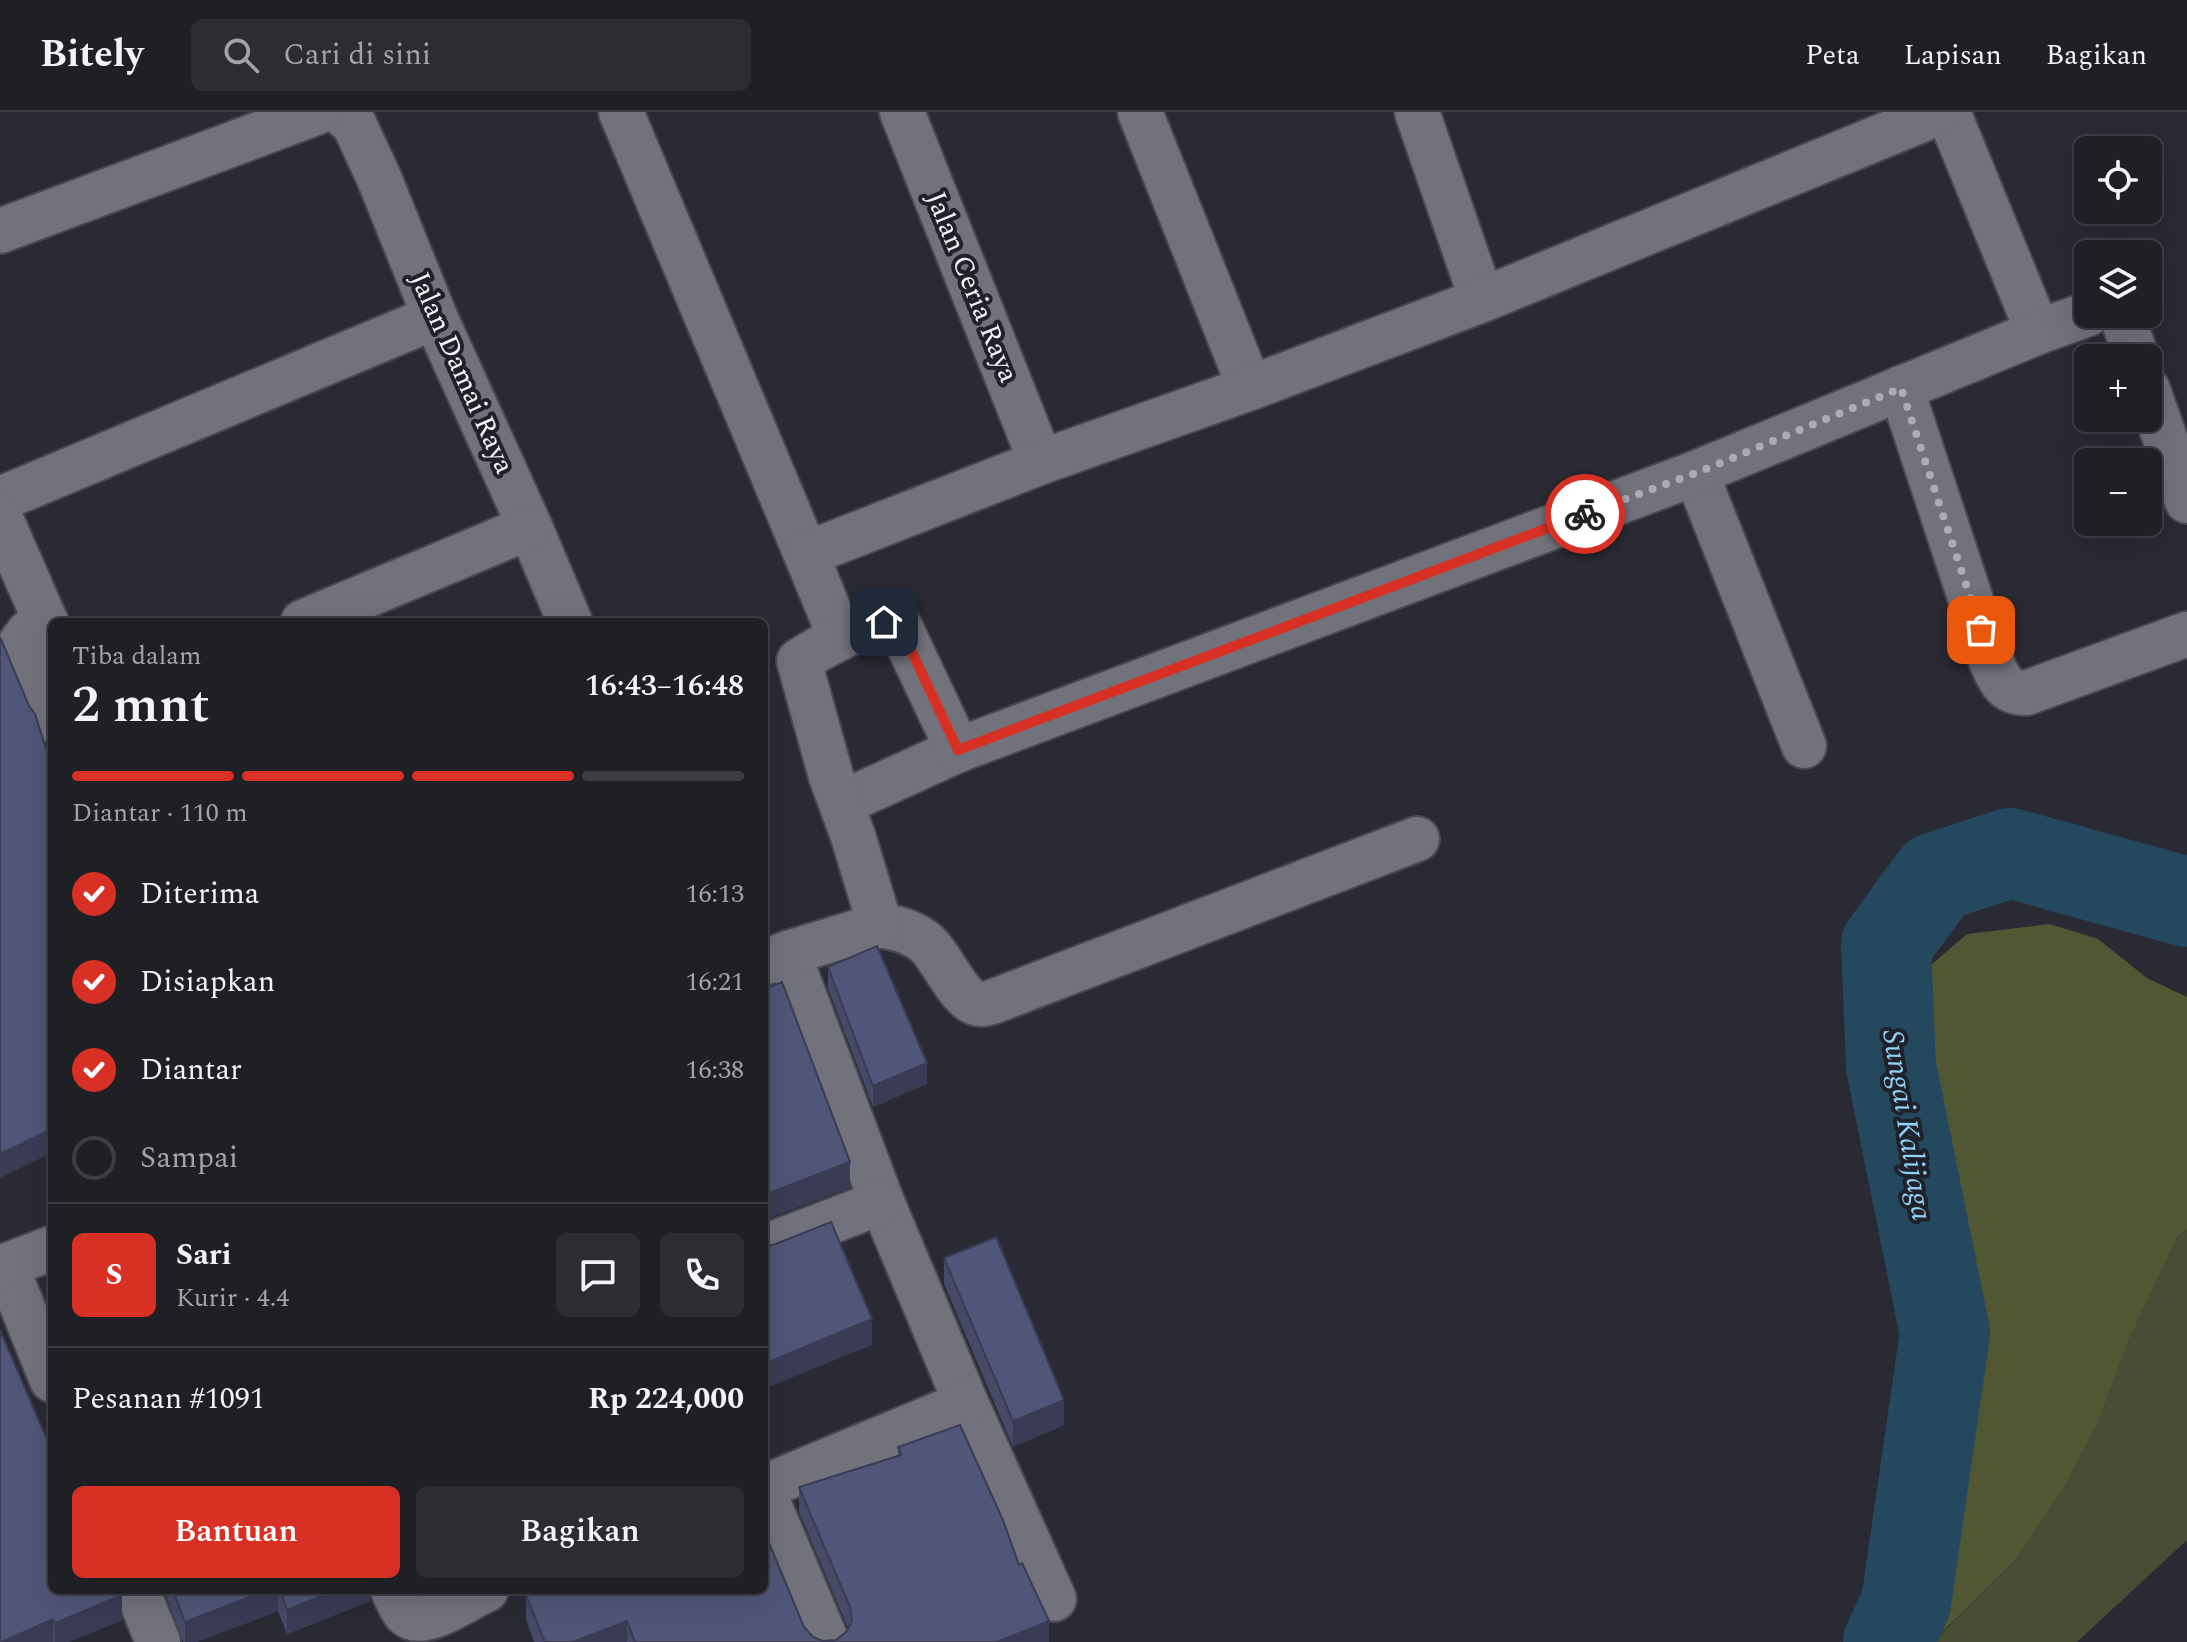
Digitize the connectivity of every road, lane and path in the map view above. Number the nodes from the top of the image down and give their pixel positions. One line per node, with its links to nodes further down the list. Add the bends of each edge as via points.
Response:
1 (621, 112): 21 (street)
2 (902, 112): 16 (street, Jalan Ceria Raya)
3 (1140, 112): 13 (street)
4 (1417, 112): 9 (street)
5 (1941, 112): 9 (street)
6 (1948, 112): 12 (street)
7 (349, 115): 8 (street); 10 (street, Jalan Damai Raya)
8 (0, 231)
9 (1482, 300): 13 (street)
10 (435, 317): 19 (street); 20 (street, Jalan Damai Raya)
11 (2074, 319): 12 (street)
12 (2038, 332): 14 (street)
13 (1250, 388): 16 (street)
14 (1901, 388): 17 (street); 26 (street, via 2003,686 2026,693)
15 (2162, 430): 18 (street)
16 (1041, 462): 21 (street)
17 (1696, 473): 30 (street); 31 (street)
18 (2187, 501)
19 (2, 521): 24 (street)
20 (530, 527): 22 (street); 23 (street, Jalan Damai Raya)
21 (806, 554): 27 (street)
22 (313, 618)
23 (568, 618)
24 (48, 627)
25 (48, 629): 29 (street, via 29,632 20,644)
26 (2187, 634)
27 (840, 637): 28 (street); 31 (street, via 884,622 900,627)
28 (781, 669): 32 (street, via 814,719)
29 (48, 710)
30 (1804, 746)
31 (958, 750): 32 (street)
32 (842, 803): 34 (street)
33 (1417, 839): 34 (street, via 992,1002 970,1001 930,946 898,928)
34 (880, 925): 35 (street)
35 (776, 958): 36 (street)
36 (882, 1202): 37 (street); 41 (street)
37 (768, 1245)
38 (48, 1250): 39 (street)
39 (3, 1267): 40 (street)
40 (48, 1371)
41 (966, 1403): 42 (street); 47 (street)
42 (768, 1485)
43 (768, 1502): 49 (street)
44 (139, 1594): 48 (street)
45 (395, 1594): 46 (street, via 415,1619 435,1617)
46 (477, 1594)
47 (1054, 1599)
48 (158, 1642)
49 (827, 1642)

